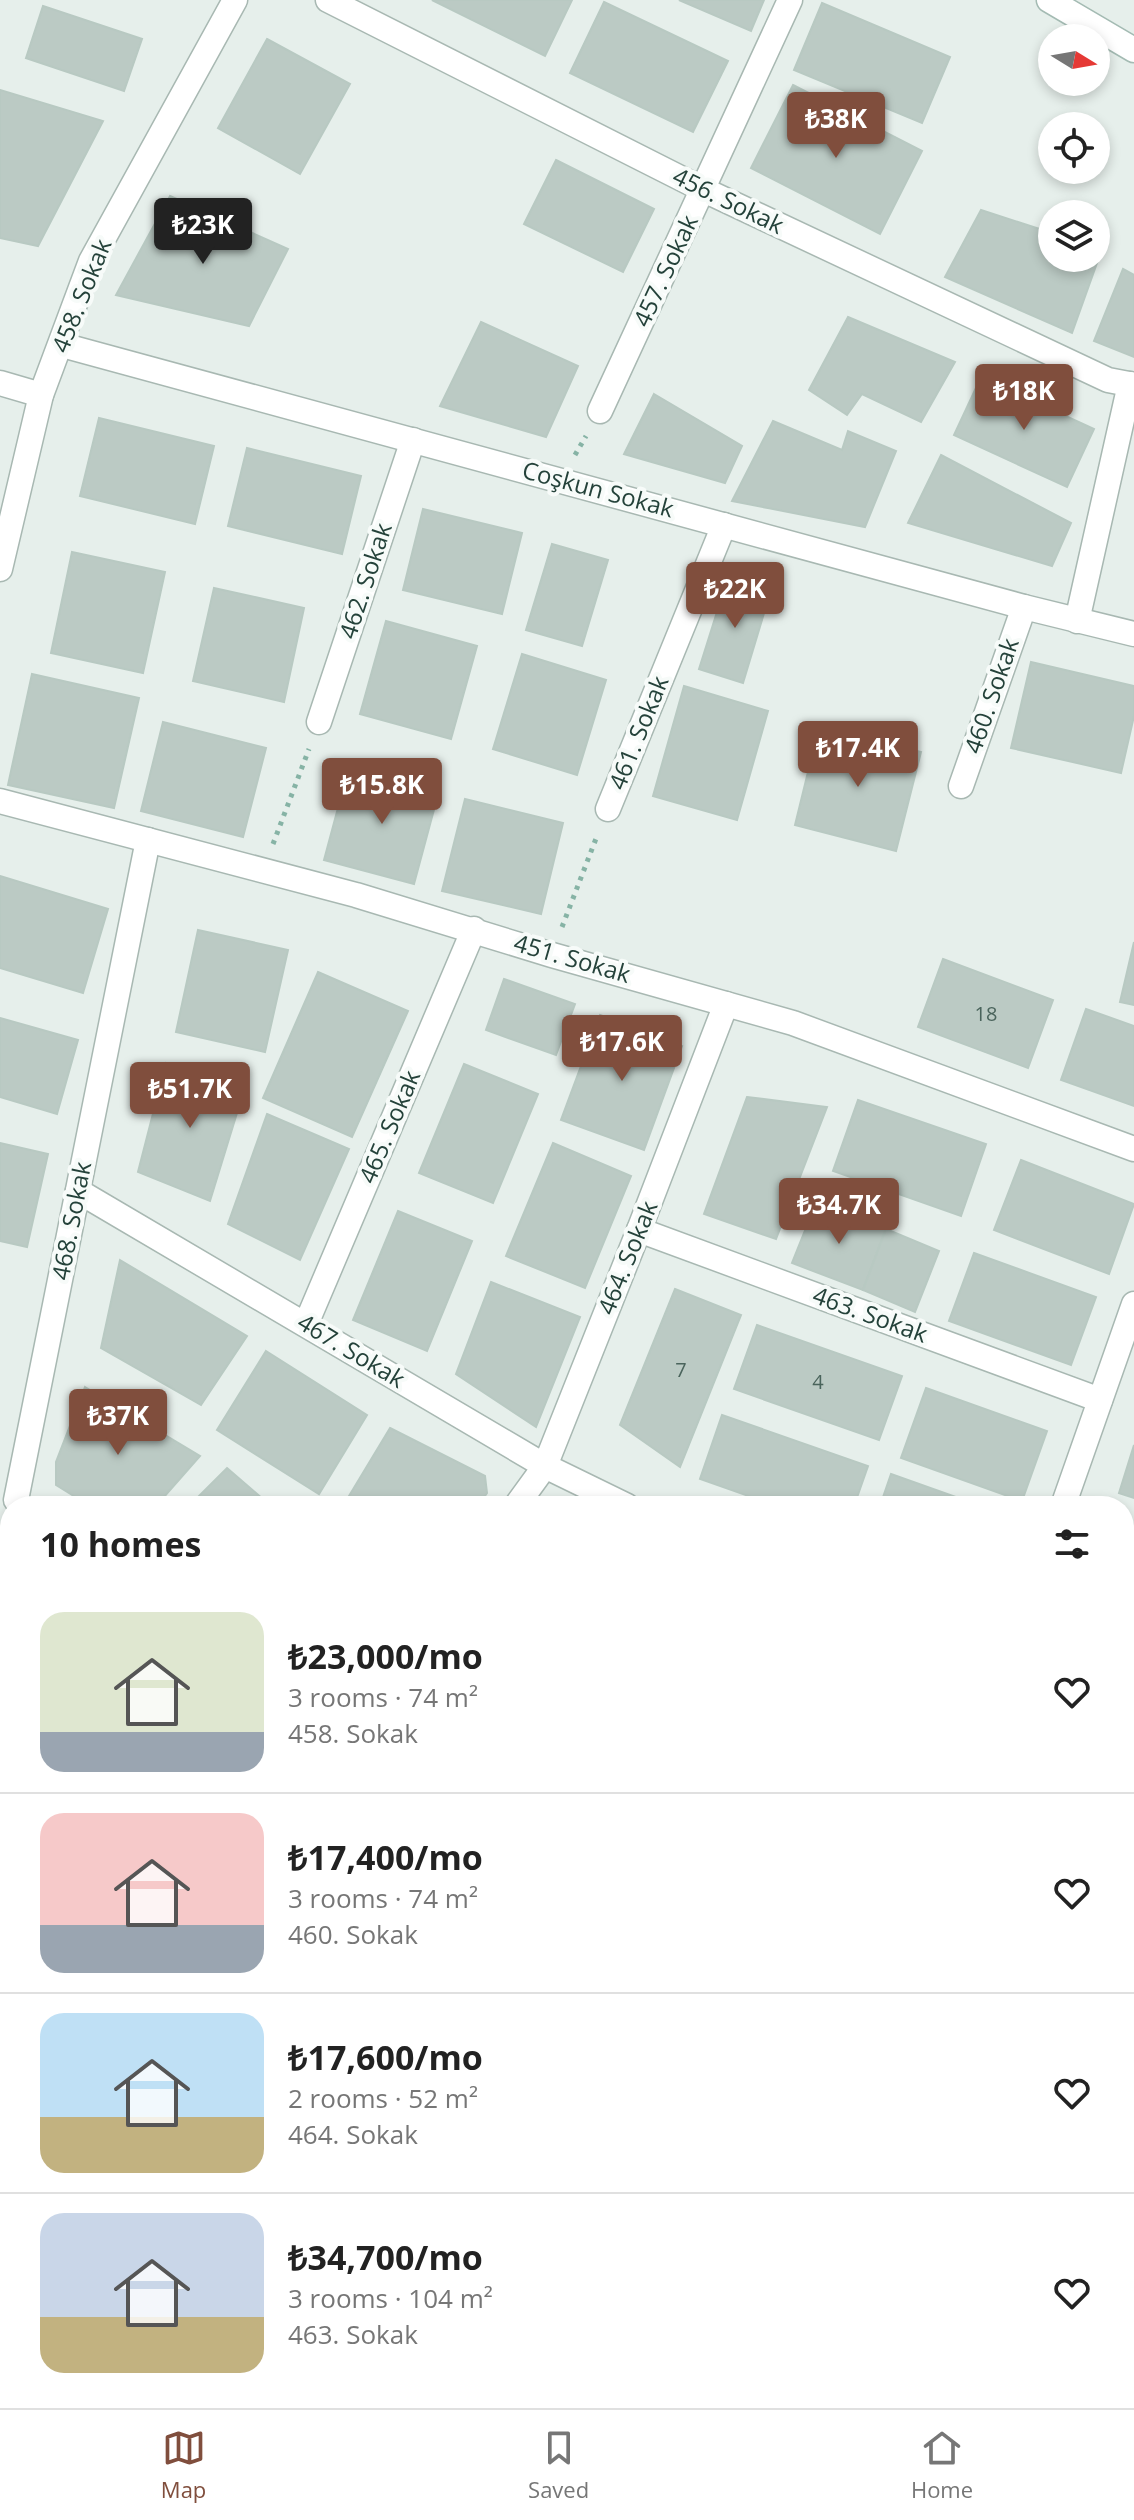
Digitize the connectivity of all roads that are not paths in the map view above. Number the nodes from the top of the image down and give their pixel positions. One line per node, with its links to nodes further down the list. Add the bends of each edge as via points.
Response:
1 (235, 0): 7 (street, 458. Sokak, via 91,261)
2 (328, 0): 6 (street, 456. Sokak)
3 (790, 0): 6 (street, 457. Sokak)
4 (1049, 0): 5 (street)
5 (1134, 50)
6 (704, 190): 9 (street, 456. Sokak, via 1108,380); 11 (street, 457. Sokak)
7 (62, 345): 10 (street, 458. Sokak); 12 (street, Coşkun Sokak)
8 (0, 383): 10 (street)
9 (1132, 385): 16 (street)
10 (41, 395): 14 (street, 458. Sokak)
11 (600, 411)
12 (413, 440): 13 (street, Coşkun Sokak); 18 (street, 462. Sokak)
13 (724, 525): 15 (street, Coşkun Sokak); 21 (street, 461. Sokak)
14 (0, 569)
15 (1024, 607): 16 (street, Coşkun Sokak); 19 (street, 460. Sokak)
16 (1077, 621): 17 (street, Coşkun Sokak)
17 (1134, 634)
18 (319, 722)
19 (961, 786)
20 (0, 801): 22 (street, 451. Sokak)
21 (608, 809)
22 (148, 840): 23 (street, 451. Sokak); 26 (street, 468. Sokak)
23 (474, 929): 24 (street, 451. Sokak); 29 (street, 465. Sokak)
24 (726, 1004): 25 (street, 451. Sokak, via 793,1023); 27 (street, 464. Sokak)
25 (1134, 1149)
26 (78, 1191): 29 (street, 467. Sokak); 32 (street, 468. Sokak)
27 (639, 1230): 30 (street, 463. Sokak); 31 (street, 464. Sokak)
28 (1134, 1304): 30 (street)
29 (306, 1324): 31 (street, 467. Sokak)
30 (1100, 1400): 35 (street)
31 (545, 1466): 33 (street, 464. Sokak); 34 (street, 467. Sokak)
32 (17, 1496)
33 (523, 1496)
34 (606, 1496)
35 (1066, 1496)

